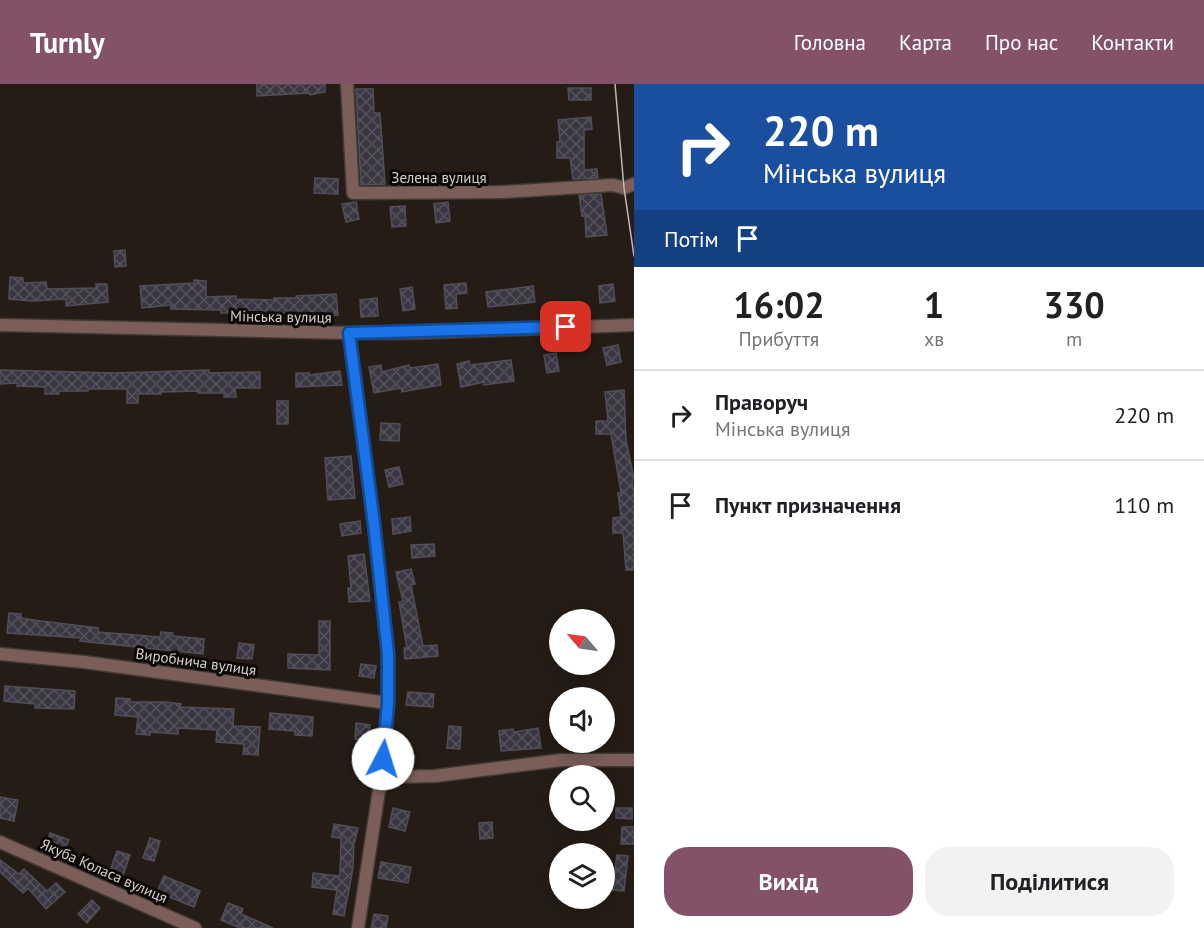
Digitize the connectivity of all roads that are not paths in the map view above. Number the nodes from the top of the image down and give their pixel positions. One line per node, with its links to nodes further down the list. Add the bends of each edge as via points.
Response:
1 (347, 84): 2 (street, Зелена вулиця, via 353,193 502,192 614,185 624,188)
2 (634, 184)
3 (0, 325): 5 (street, Мінська вулиця)
4 (634, 325): 5 (street, Мінська вулиця)
5 (349, 333): 7 (street, via 377,547 388,654)
6 (0, 654): 7 (street, Виробнича вулиця)
7 (388, 703): 9 (street)
8 (634, 759): 9 (street, via 562,760 435,776)
9 (381, 777): 12 (street)
10 (0, 842): 11 (street, Якуба Коласа вулиця)
11 (195, 928)
12 (358, 928)

